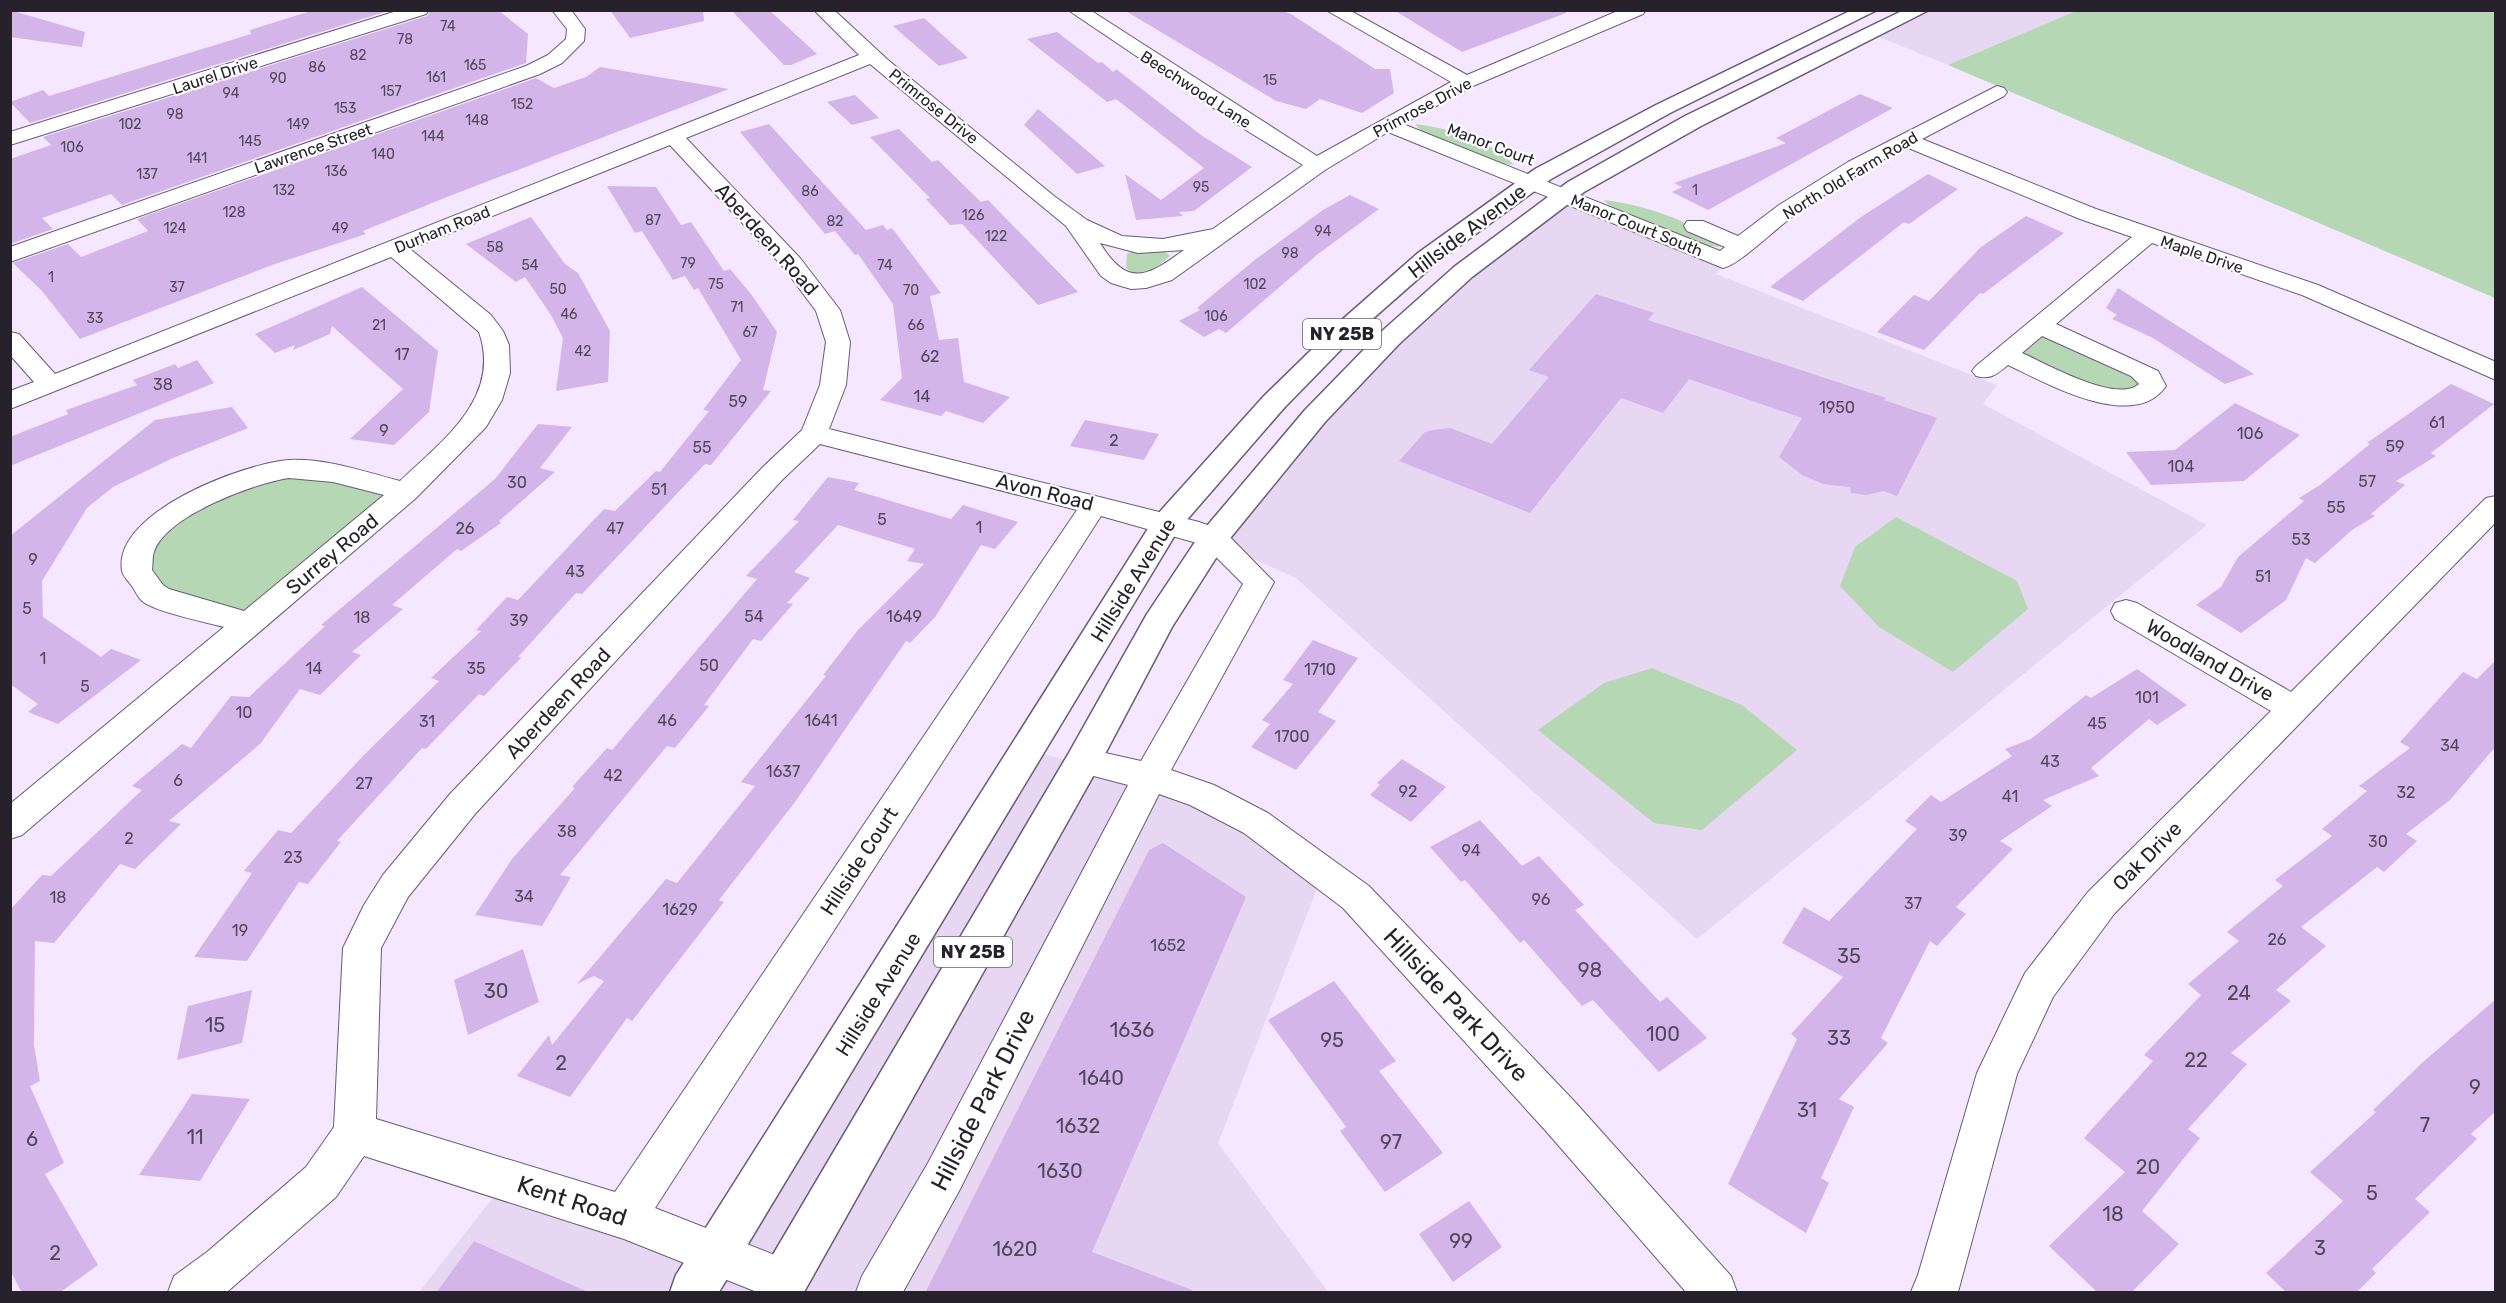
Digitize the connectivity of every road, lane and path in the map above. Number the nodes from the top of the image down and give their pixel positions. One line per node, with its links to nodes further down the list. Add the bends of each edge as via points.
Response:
1 (420, 10): 18 (street, Laurel Drive)
2 (561, 10): 29 (street, Lawrence Street, via 576,29 574,41 555,59 533,70)
3 (823, 10): 11 (street, Primrose Drive)
4 (1077, 10): 20 (street, Beechwood Lane)
5 (1335, 10): 12 (street)
6 (1594, 10): 10 (street)
7 (1637, 10): 10 (street, Primrose Drive)
8 (1868, 10): 21 (main road, Hillside Avenue / NY 25B, via 1663,109)
9 (1920, 10): 21 (main road, Hillside Avenue / NY 25B, via 1693,121)
10 (1613, 20): 12 (street, Primrose Drive)
11 (873, 56): 17 (street, Durham Road); 24 (street, Primrose Drive)
12 (1466, 82): 14 (street, Primrose Drive)
13 (1997, 92): 19 (street, North Old Farm Road)
14 (1410, 112): 15 (street, Manor Court); 16 (street, Primrose Drive)
15 (1431, 121)
16 (1388, 125): 20 (street, Primrose Drive); 21 (street, Manor Court)
17 (674, 137): 28 (street, Durham Road); 38 (street, Aberdeen Road, via 792,262 828,310 838,342 837,360)
18 (10, 140)
19 (1906, 140): 26 (street, Maple Drive); 27 (street, North Old Farm Road, via 1823,188)
20 (1317, 165): 25 (street, Primrose Drive)
21 (1555, 179): 22 (street, Manor Court South); 30 (street, Manor Court South); 42 (main road, Hillside Avenue / NY 25B, via 1427,258 1352,324 1274,402); 43 (main road, Hillside Avenue / NY 25B, via 1463,272 1390,338 1315,417)
22 (1613, 192)
23 (1677, 219): 27 (street, Manor Court South)
24 (1075, 222): 25 (street, Primrose Drive, via 1098,235 1132,246 1173,245); 25 (street, Primrose Drive, via 1109,272 1121,281 1131,282 1164,275)
25 (1225, 233)
26 (2148, 235): 31 (street); 35 (street, Maple Drive, via 2310,290)
27 (1740, 245): 30 (street, North Old Farm Road)
28 (394, 248): 36 (street, Durham Road); 39 (street, Surrey Road, via 482,320 491,331 497,360 489,400 473,427)
29 (10, 255)
30 (1717, 267)
31 (2038, 325): 33 (street); 33 (street, via 2140,371 2149,376 2153,386 2147,395 2118,399)
32 (10, 339): 36 (street)
33 (2004, 354): 34 (street)
34 (1985, 371)
35 (2496, 372)
36 (51, 385): 37 (street, Durham Road)
37 (10, 401)
38 (814, 434): 40 (street, Avon Road); 51 (street, Aberdeen Road, via 470,797 407,869 373,921 362,948)
39 (406, 492): 46 (street, Surrey Road); 46 (street, via 320,471 290,469 228,483 170,516 141,549 136,566 139,578 154,595)
40 (1095, 504): 42 (street, Avon Road); 52 (street, Hillside Court)
41 (2496, 505): 47 (street, Oak Drive)
42 (1167, 523): 43 (street, Avon Road); 53 (main road, Hillside Avenue / NY 25B)
43 (1214, 538): 44 (street, Avon Road); 48 (main road, Hillside Avenue / NY 25B, via 1158,622)
44 (1259, 582): 49 (street, Hillside Park Drive)
45 (2126, 611): 47 (street, Woodland Drive)
46 (248, 623): 50 (street, Surrey Road)
47 (2294, 709): 55 (street, Oak Drive, via 2101,903 2039,985 1997,1073)
48 (1083, 761): 49 (street, Hillside Park Drive); 54 (main road, Hillside Avenue / NY 25B)
49 (1150, 777): 57 (street, Hillside Park Drive, via 943,1178); 58 (street, Hillside Park Drive, via 1202,795 1256,824 1356,897 1560,1116)
50 (10, 825)
51 (355, 1133): 52 (street, Kent Road); 56 (street, via 321,1182)
52 (624, 1217): 53 (street, Kent Road)
53 (704, 1274): 54 (street, Kent Road)
54 (781, 1287)
55 (1937, 1291)
56 (190, 1293)
57 (878, 1293)
58 (1715, 1293)

